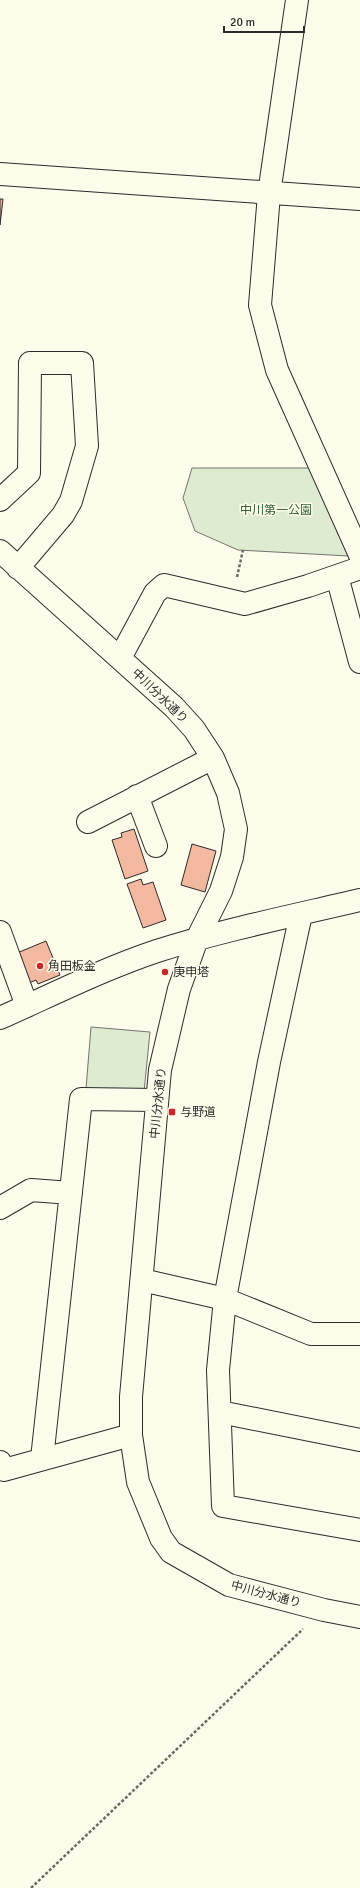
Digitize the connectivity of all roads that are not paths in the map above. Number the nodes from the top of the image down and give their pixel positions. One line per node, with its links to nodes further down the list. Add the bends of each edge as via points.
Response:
1 (297, 0): 3 (street)
2 (0, 174): 3 (street)
3 (269, 194): 4 (street); 7 (street, via 260,305 277,370)
4 (360, 199)
5 (0, 500): 8 (street, via 29,472 30,363 82,363 87,446 71,501 63,515)
6 (0, 551): 8 (street, 中川分水通り)
7 (360, 554)
8 (18, 568): 11 (street, 中川分水通り)
9 (360, 568): 10 (street)
10 (336, 576): 11 (street, via 245,604 164,585 155,593); 12 (street)
11 (120, 658): 13 (street, 中川分水通り, via 174,707 194,729)
12 (360, 662)
13 (213, 758): 14 (street); 20 (street, 中川分水通り, via 228,793 236,829 232,856 221,892)
14 (138, 796): 15 (street); 16 (street)
15 (88, 822)
16 (156, 846)
17 (360, 900): 18 (street)
18 (301, 914): 20 (street); 27 (street, via 269,1062)
19 (0, 932): 21 (street)
20 (197, 939): 21 (street, via 126,962); 23 (street, 中川分水通り, via 179,989 168,1033 160,1070)
21 (27, 1006): 22 (street)
22 (0, 1018)
23 (158, 1100): 24 (street, via 81,1100); 26 (street, 中川分水通り)
24 (71, 1193): 25 (street, via 32,1190); 32 (street)
25 (0, 1208)
26 (142, 1280): 27 (street); 30 (street, 中川分水通り, via 131,1397)
27 (224, 1299): 28 (street, via 311,1334); 29 (street, via 218,1370)
28 (360, 1334)
29 (220, 1412): 31 (street); 34 (street, via 223,1506)
30 (131, 1435): 32 (street); 35 (street, 中川分水通り, via 138,1482 161,1538 171,1552 230,1585)
31 (360, 1440)
32 (42, 1459): 33 (street, via 4,1470)
33 (0, 1462)
34 (360, 1530)
35 (360, 1617)

